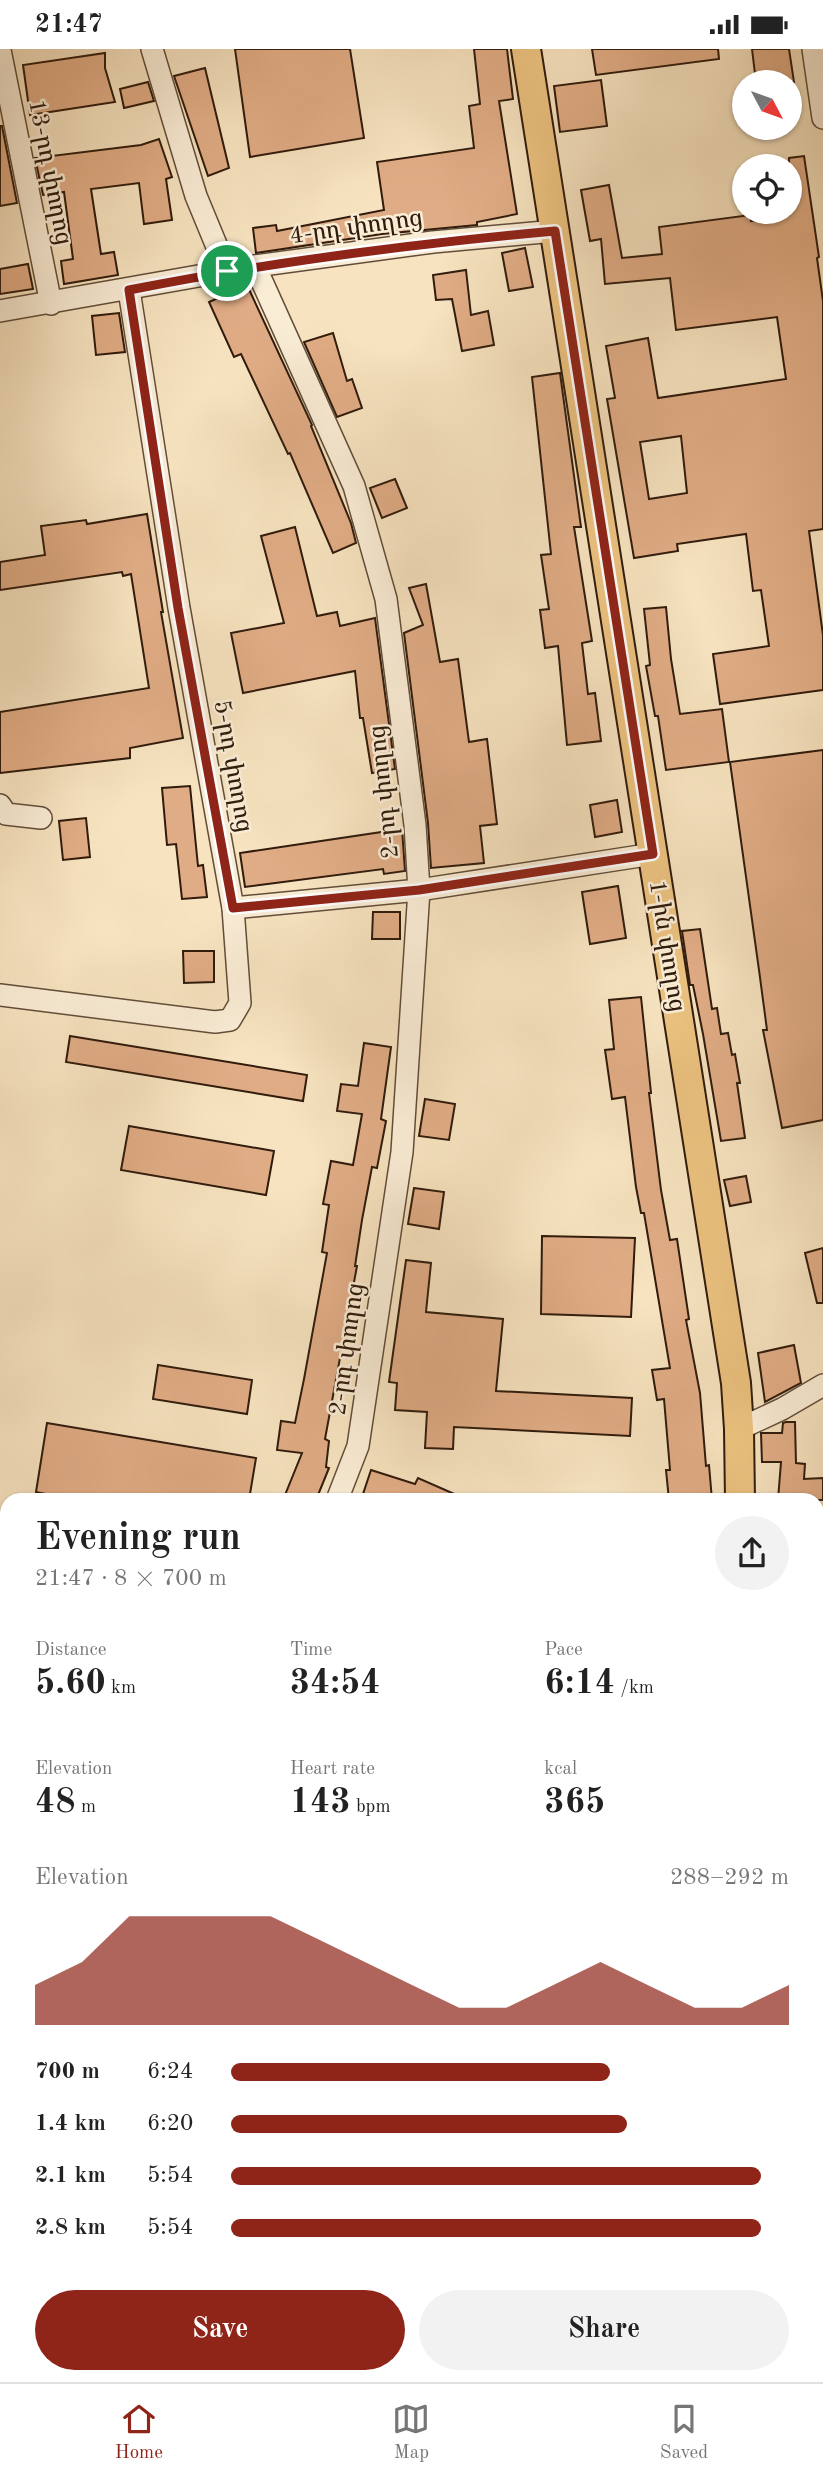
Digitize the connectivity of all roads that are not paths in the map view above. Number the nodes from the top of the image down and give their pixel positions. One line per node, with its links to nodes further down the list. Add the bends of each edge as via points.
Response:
1 (152, 49): 8 (street, via 196,195)
2 (526, 49): 6 (main road, 1-ին փողոց)
3 (813, 49): 5 (street)
4 (0, 50): 10 (street, 13-րդ փողոց)
5 (823, 118)
6 (555, 231): 7 (street, 4-րդ փողոց); 14 (main road, 1-ին փողոց)
7 (255, 266): 8 (street, 4-րդ փողոց); 15 (street, 2-րդ փողոց, via 354,487 386,599)
8 (227, 271): 9 (street, 4-րդ փողոց)
9 (129, 290): 10 (street, 4-րդ փողոց); 16 (street, 5-րդ փողոց, via 178,608)
10 (51, 304): 11 (street, 4-րդ փողոց)
11 (0, 311)
12 (0, 805): 13 (street, via 6,814)
13 (41, 818)
14 (653, 854): 15 (street); 19 (main road, 1-ին փողոց, via 736,1383)
15 (419, 890): 16 (street); 20 (street, 2-րդ փողոց, via 402,1152 358,1446)
16 (233, 908): 17 (street, 5-րդ փողոց, via 240,1003 230,1020 215,1022)
17 (0, 995)
18 (823, 1385): 19 (street)
19 (739, 1429): 21 (main road, 1-ին փողոց)
20 (340, 1493)
21 (740, 1493)

